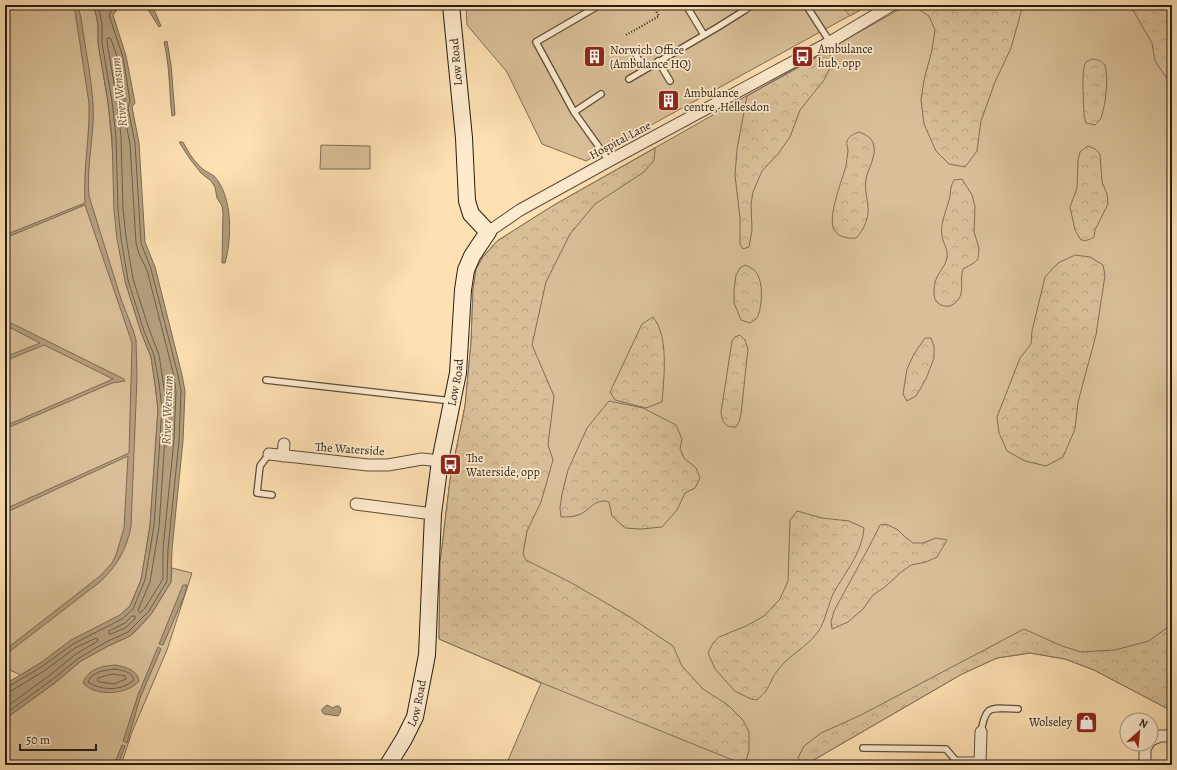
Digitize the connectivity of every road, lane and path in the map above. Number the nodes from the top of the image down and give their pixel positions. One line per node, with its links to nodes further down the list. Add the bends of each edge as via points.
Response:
1 (451, 5): 22 (street, Low Road, via 464,138 467,201 471,214)
2 (597, 5): 20 (lane, via 596,8 536,42)
3 (652, 5): 10 (path)
4 (661, 5): 10 (path)
5 (686, 5): 12 (lane)
6 (752, 5): 9 (lane)
7 (806, 5): 13 (lane)
8 (892, 5): 13 (street, Hospital Lane)
9 (743, 7): 12 (lane)
10 (655, 9): 11 (path, via 659,16)
11 (626, 34)
12 (704, 35): 15 (lane)
13 (830, 42): 21 (street, Hospital Lane)
14 (636, 55): 16 (lane)
15 (658, 61): 16 (lane); 18 (lane)
16 (644, 70): 17 (lane)
17 (629, 79)
18 (670, 81)
19 (601, 94): 20 (lane)
20 (574, 112): 21 (lane)
21 (609, 160): 22 (street, Hospital Lane, via 520,210)
22 (488, 232): 24 (street, Low Road, via 466,270 458,373)
23 (266, 380): 24 (lane)
24 (452, 401): 26 (street, Low Road)
25 (269, 454): 26 (street, The Waterside, via 283,450 368,465 388,465 422,459); 27 (lane, via 260,466 257,493)
26 (440, 461): 29 (street, Low Road)
27 (272, 495)
28 (356, 504): 29 (street)
29 (433, 514): 38 (street, Low Road, via 427,655 415,716)
30 (1018, 709): 31 (lane, via 987,711)
31 (981, 732): 37 (street)
32 (1159, 736): 33 (street)
33 (1172, 736)
34 (863, 748): 36 (lane, via 946,749)
35 (1145, 752): 39 (street)
36 (958, 763): 37 (street)
37 (980, 764)
38 (388, 765)
39 (1145, 765)

